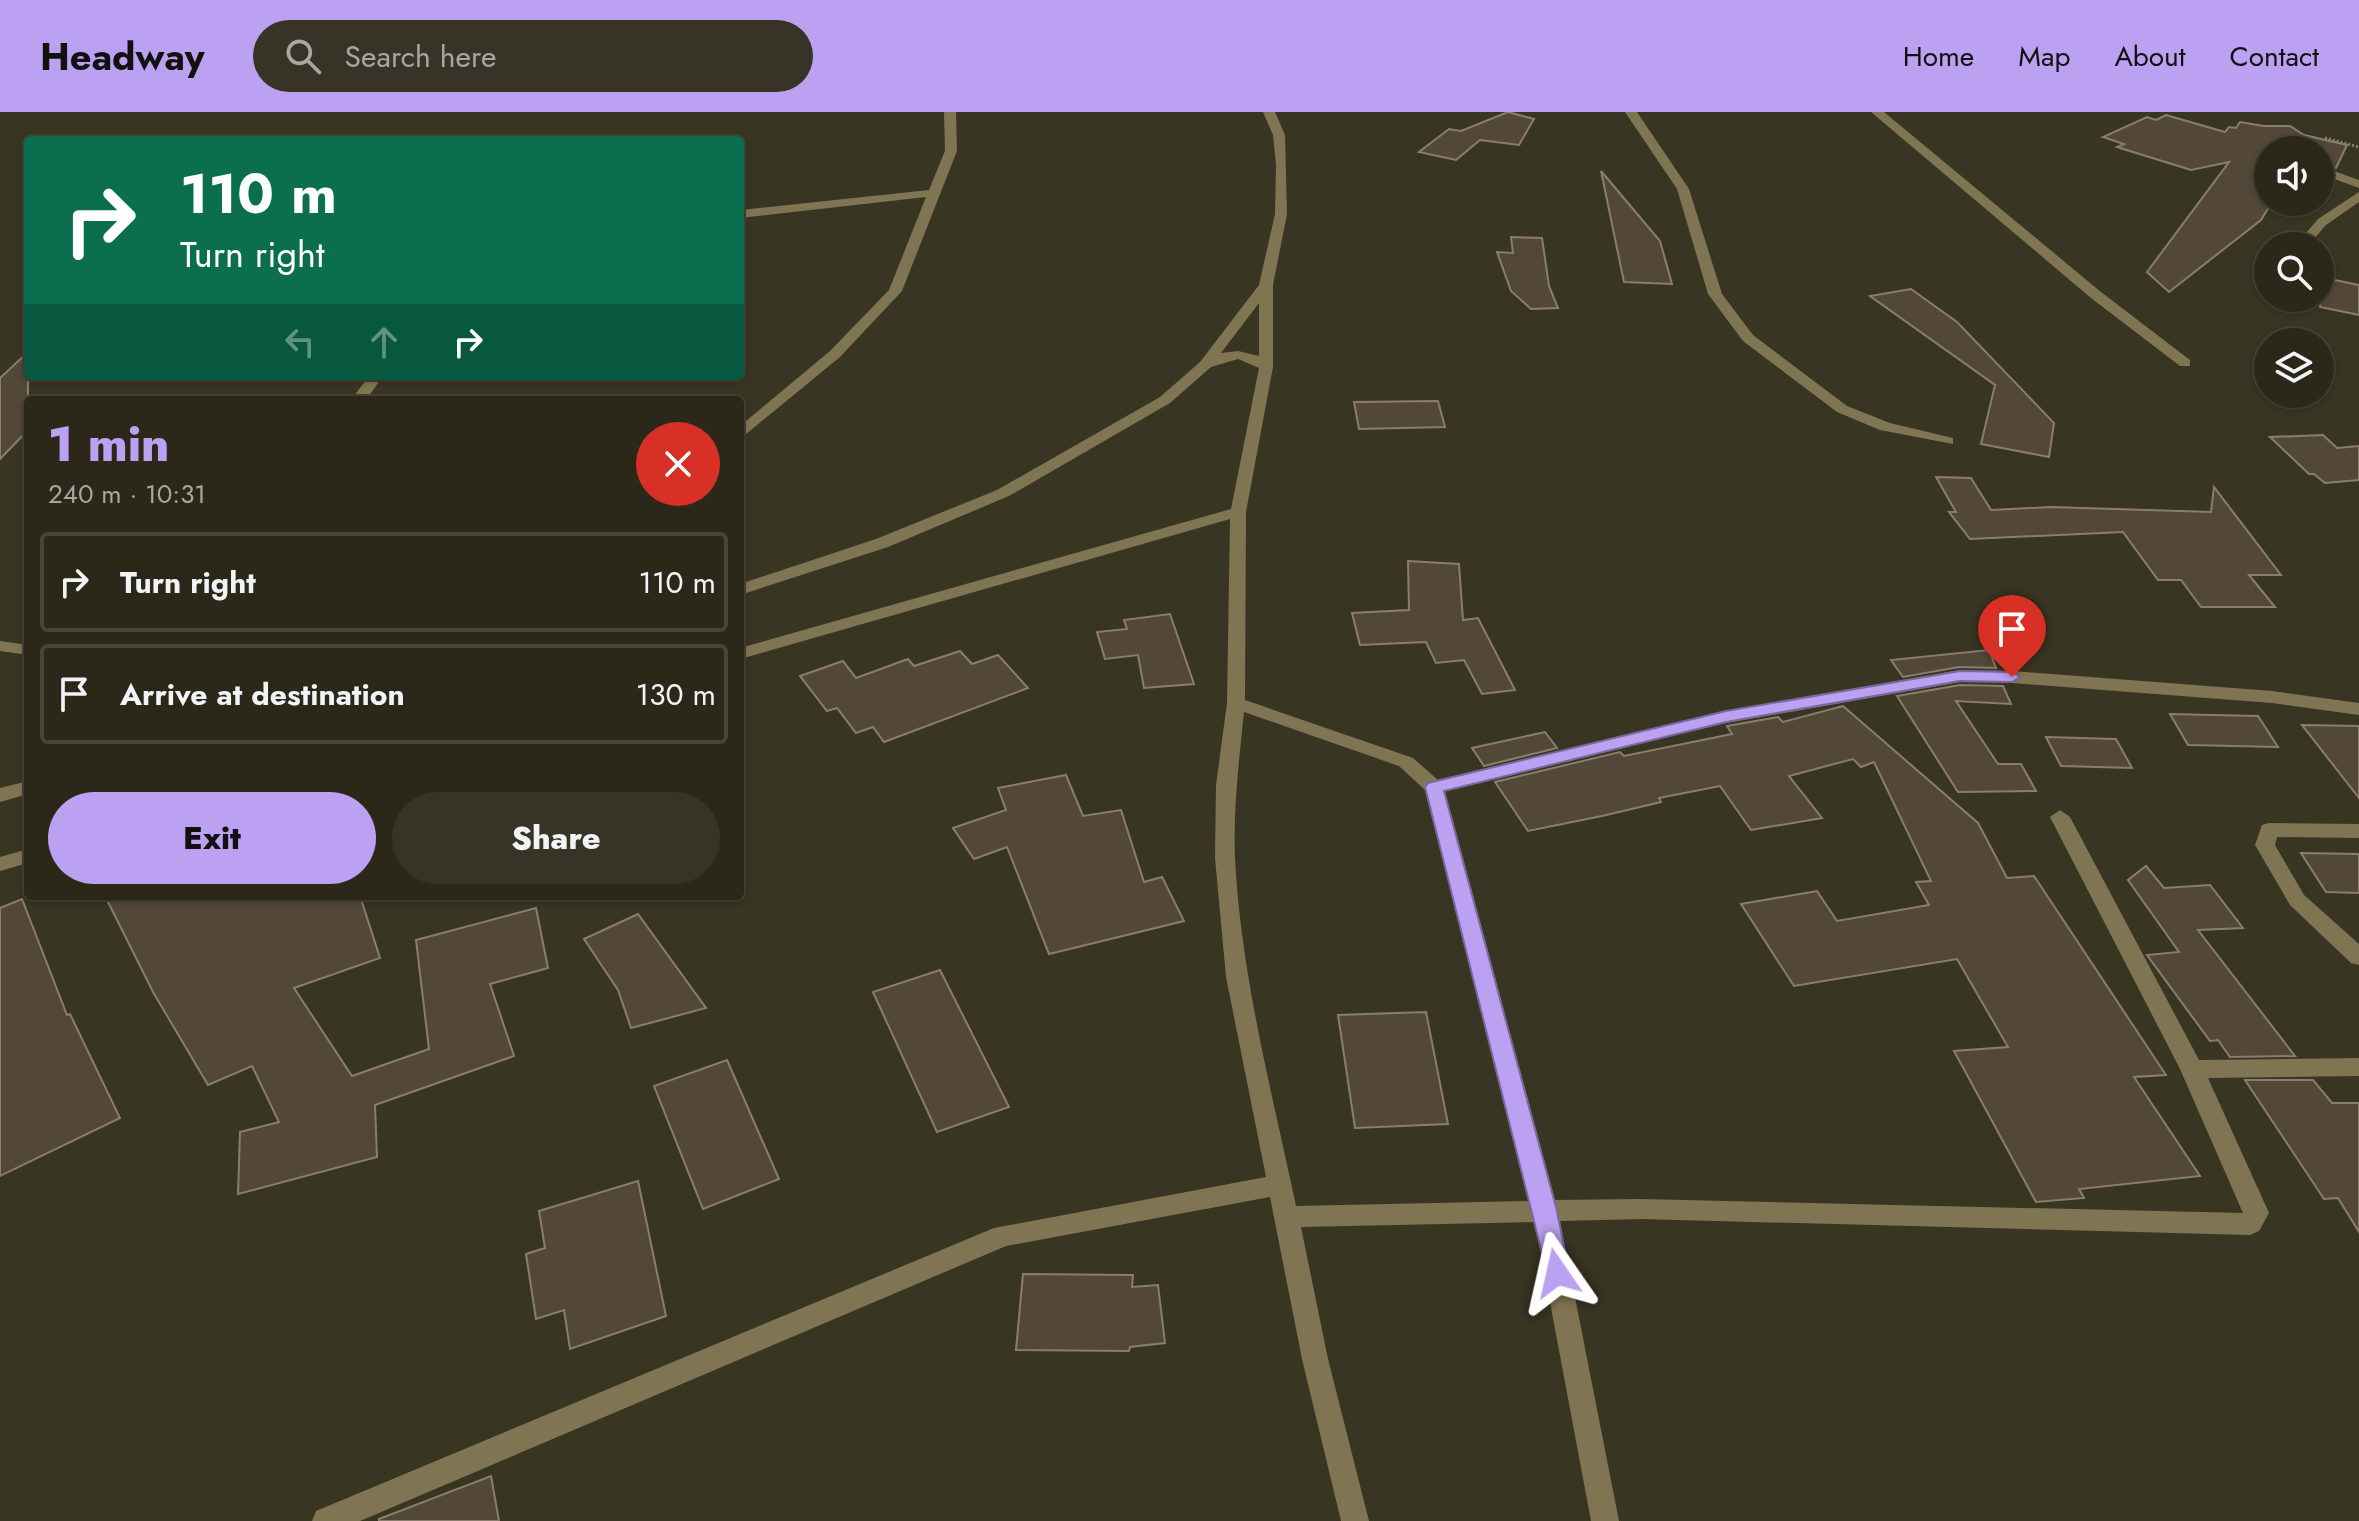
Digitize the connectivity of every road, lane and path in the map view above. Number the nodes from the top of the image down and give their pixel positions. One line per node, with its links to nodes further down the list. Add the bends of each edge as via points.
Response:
1 (950, 112): 9 (street, via 951,151)
2 (1269, 112): 13 (street, via 1279,135 1282,165 1281,214)
3 (1631, 112): 18 (street, via 1683,189 1715,294 1748,338 1842,409 1885,427)
4 (1877, 112): 14 (street)
5 (2334, 140): 6 (path)
6 (2359, 147)
7 (2334, 175): 8 (street)
8 (2359, 184)
9 (934, 193): 11 (street); 17 (street, via 895,291 835,354)
10 (2359, 196): 12 (street)
11 (744, 214)
12 (2313, 232)
13 (1266, 285): 15 (street); 16 (street)
14 (2185, 363)
15 (1205, 365): 16 (street, via 1237,354); 20 (street, via 1165,400 1003,493 882,543)
16 (1266, 367): 19 (street)
17 (744, 431)
18 (1948, 441)
19 (1238, 512): 23 (street); 24 (street)
20 (744, 589)
21 (0, 646): 22 (street)
22 (24, 649)
23 (744, 653)
24 (1236, 703): 26 (street, via 1406,762); 36 (street, via 1226,785 1225,858 1237,977)
25 (2359, 709): 26 (street, via 2272,697 1960,676 1726,717)
26 (1434, 787): 37 (street)
27 (24, 788): 28 (street)
28 (0, 795)
29 (2060, 817): 35 (street)
30 (2359, 831): 33 (street, via 2269,830 2265,845 2297,900)
31 (24, 857): 32 (street)
32 (0, 864)
33 (2359, 957)
34 (2359, 1067): 35 (street)
35 (2192, 1069): 37 (street, via 2256,1213 2250,1224)
36 (1280, 1185): 38 (street); 39 (street, via 1003,1236)
37 (1545, 1211): 38 (street); 41 (street)
38 (1286, 1217): 40 (street)
39 (326, 1521)
40 (1355, 1521)
41 (1605, 1521)

